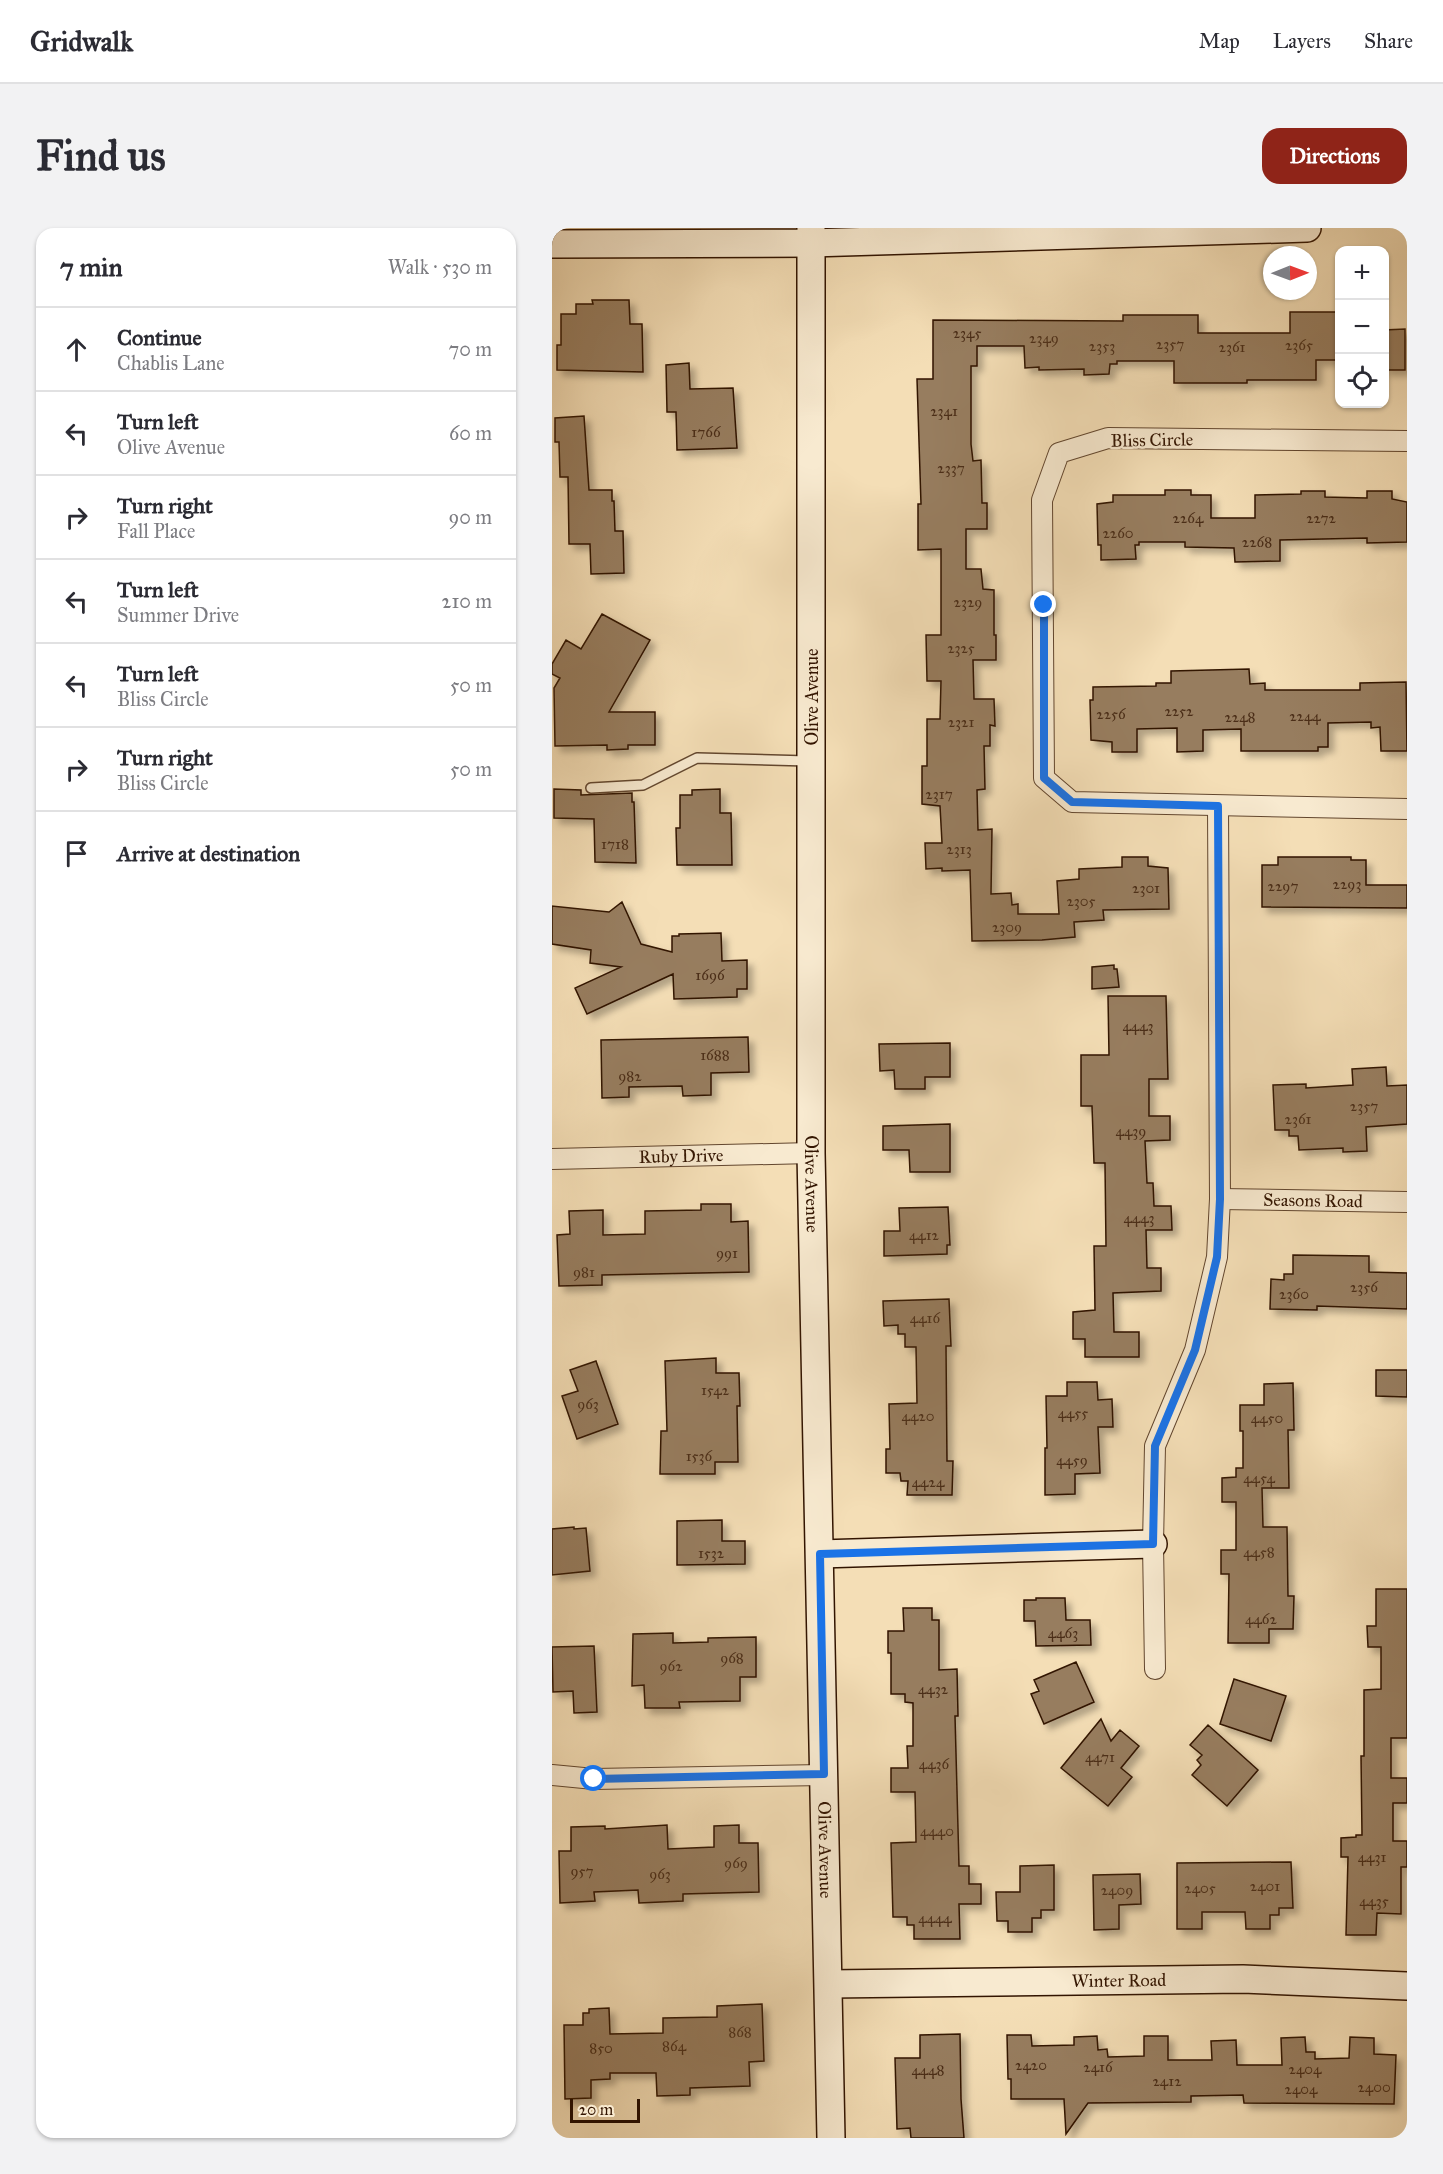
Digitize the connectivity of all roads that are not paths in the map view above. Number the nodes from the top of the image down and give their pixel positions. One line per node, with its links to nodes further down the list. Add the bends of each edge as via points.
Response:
1 (1307, 228): 2 (main road)
2 (811, 236): 3 (main road); 5 (main road, Olive Avenue)
3 (552, 244)
4 (1407, 441): 7 (street, Bliss Circle, via 1108,438 1059,453 1042,500 1044,778 1072,802)
5 (812, 762): 6 (lane, via 697,758 643,785); 9 (main road, Olive Avenue)
6 (591, 788)
7 (1218, 806): 8 (street, Bliss Circle); 11 (street)
8 (1407, 808)
9 (811, 1153): 10 (street, Ruby Drive); 14 (main road, Olive Avenue)
10 (552, 1159)
11 (1220, 1199): 12 (street, Seasons Road); 13 (street, via 1217,1257 1195,1350 1155,1446)
12 (1407, 1202)
13 (1153, 1544): 14 (main road); 15 (street)
14 (820, 1554): 16 (main road, Olive Avenue)
15 (1155, 1669)
16 (824, 1774): 17 (street, via 594,1779); 18 (main road, Olive Avenue)
17 (552, 1775)
18 (829, 1984): 19 (main road, Winter Road, via 1242,1979); 20 (main road, Olive Avenue)
19 (1407, 1986)
20 (831, 2138)

